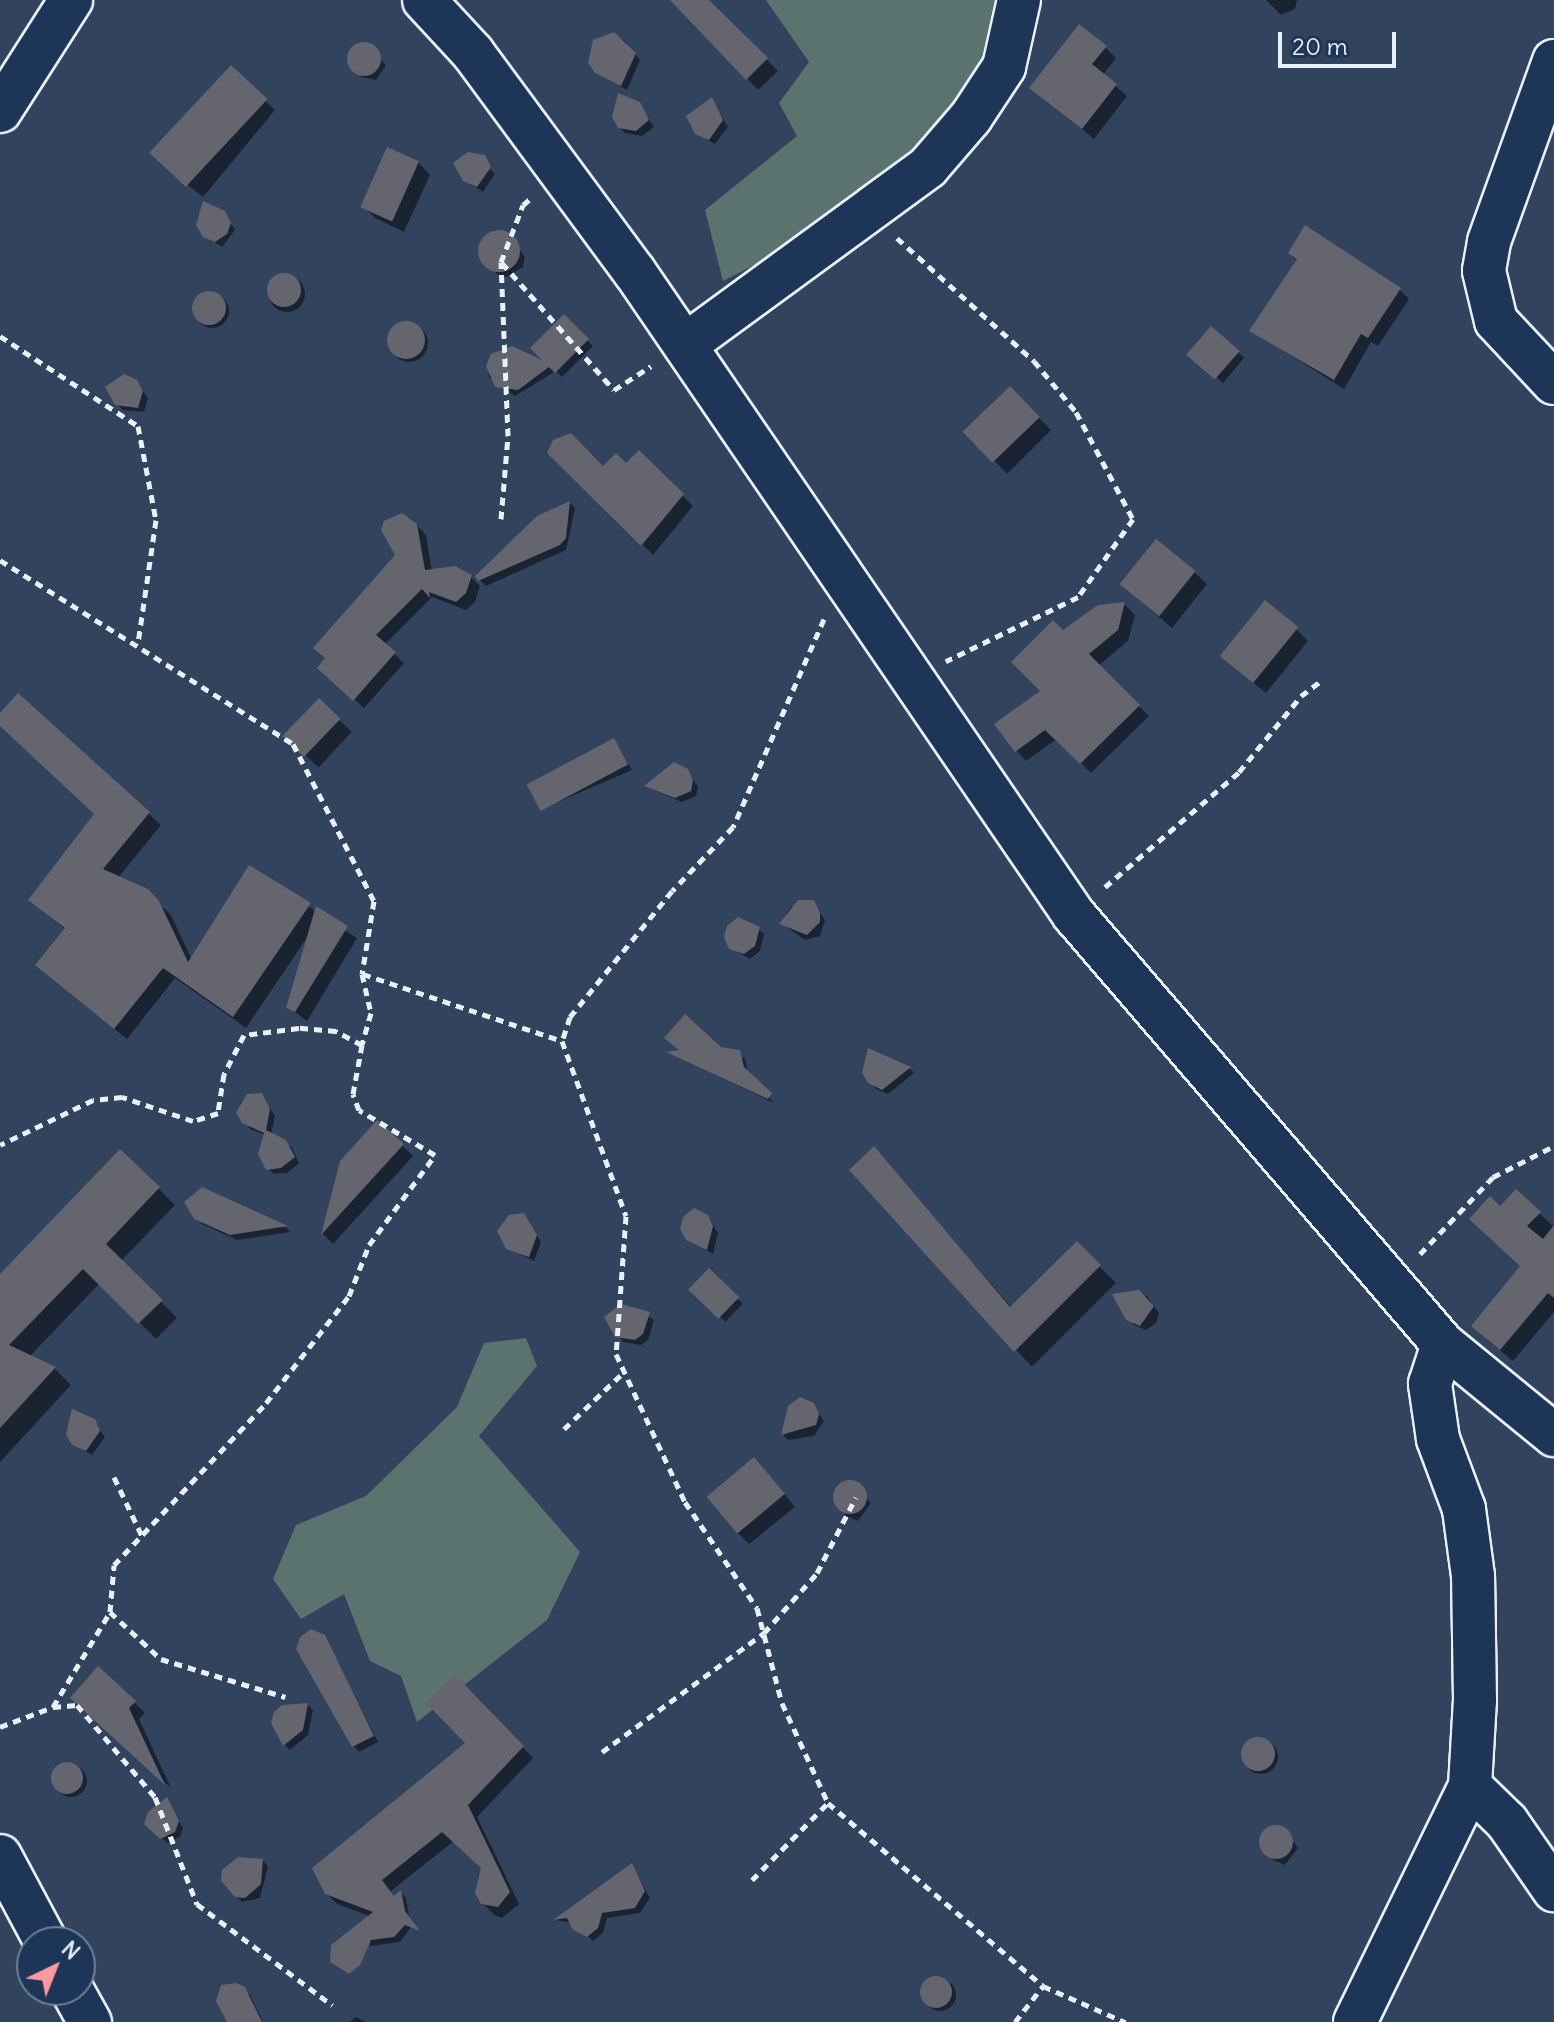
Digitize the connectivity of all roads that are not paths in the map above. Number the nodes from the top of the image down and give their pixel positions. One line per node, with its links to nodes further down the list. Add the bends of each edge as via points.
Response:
1 (71, 0): 5 (street)
2 (424, 0): 6 (street, via 473,53)
3 (1019, 0): 6 (street, via 1004,67 928,167)
4 (1554, 61): 7 (street, via 1489,242 1484,271 1496,321)
5 (0, 111)
6 (685, 345): 8 (street, via 1074,915)
7 (1554, 383)
8 (1443, 1344): 9 (street); 10 (street, via 1430,1384 1438,1439 1464,1509 1473,1576)
9 (1554, 1435)
10 (1470, 1786): 12 (street, via 1507,1822); 14 (street)
11 (0, 1856): 13 (street)
12 (1554, 1890)
13 (37, 1926)
14 (1355, 2022)

